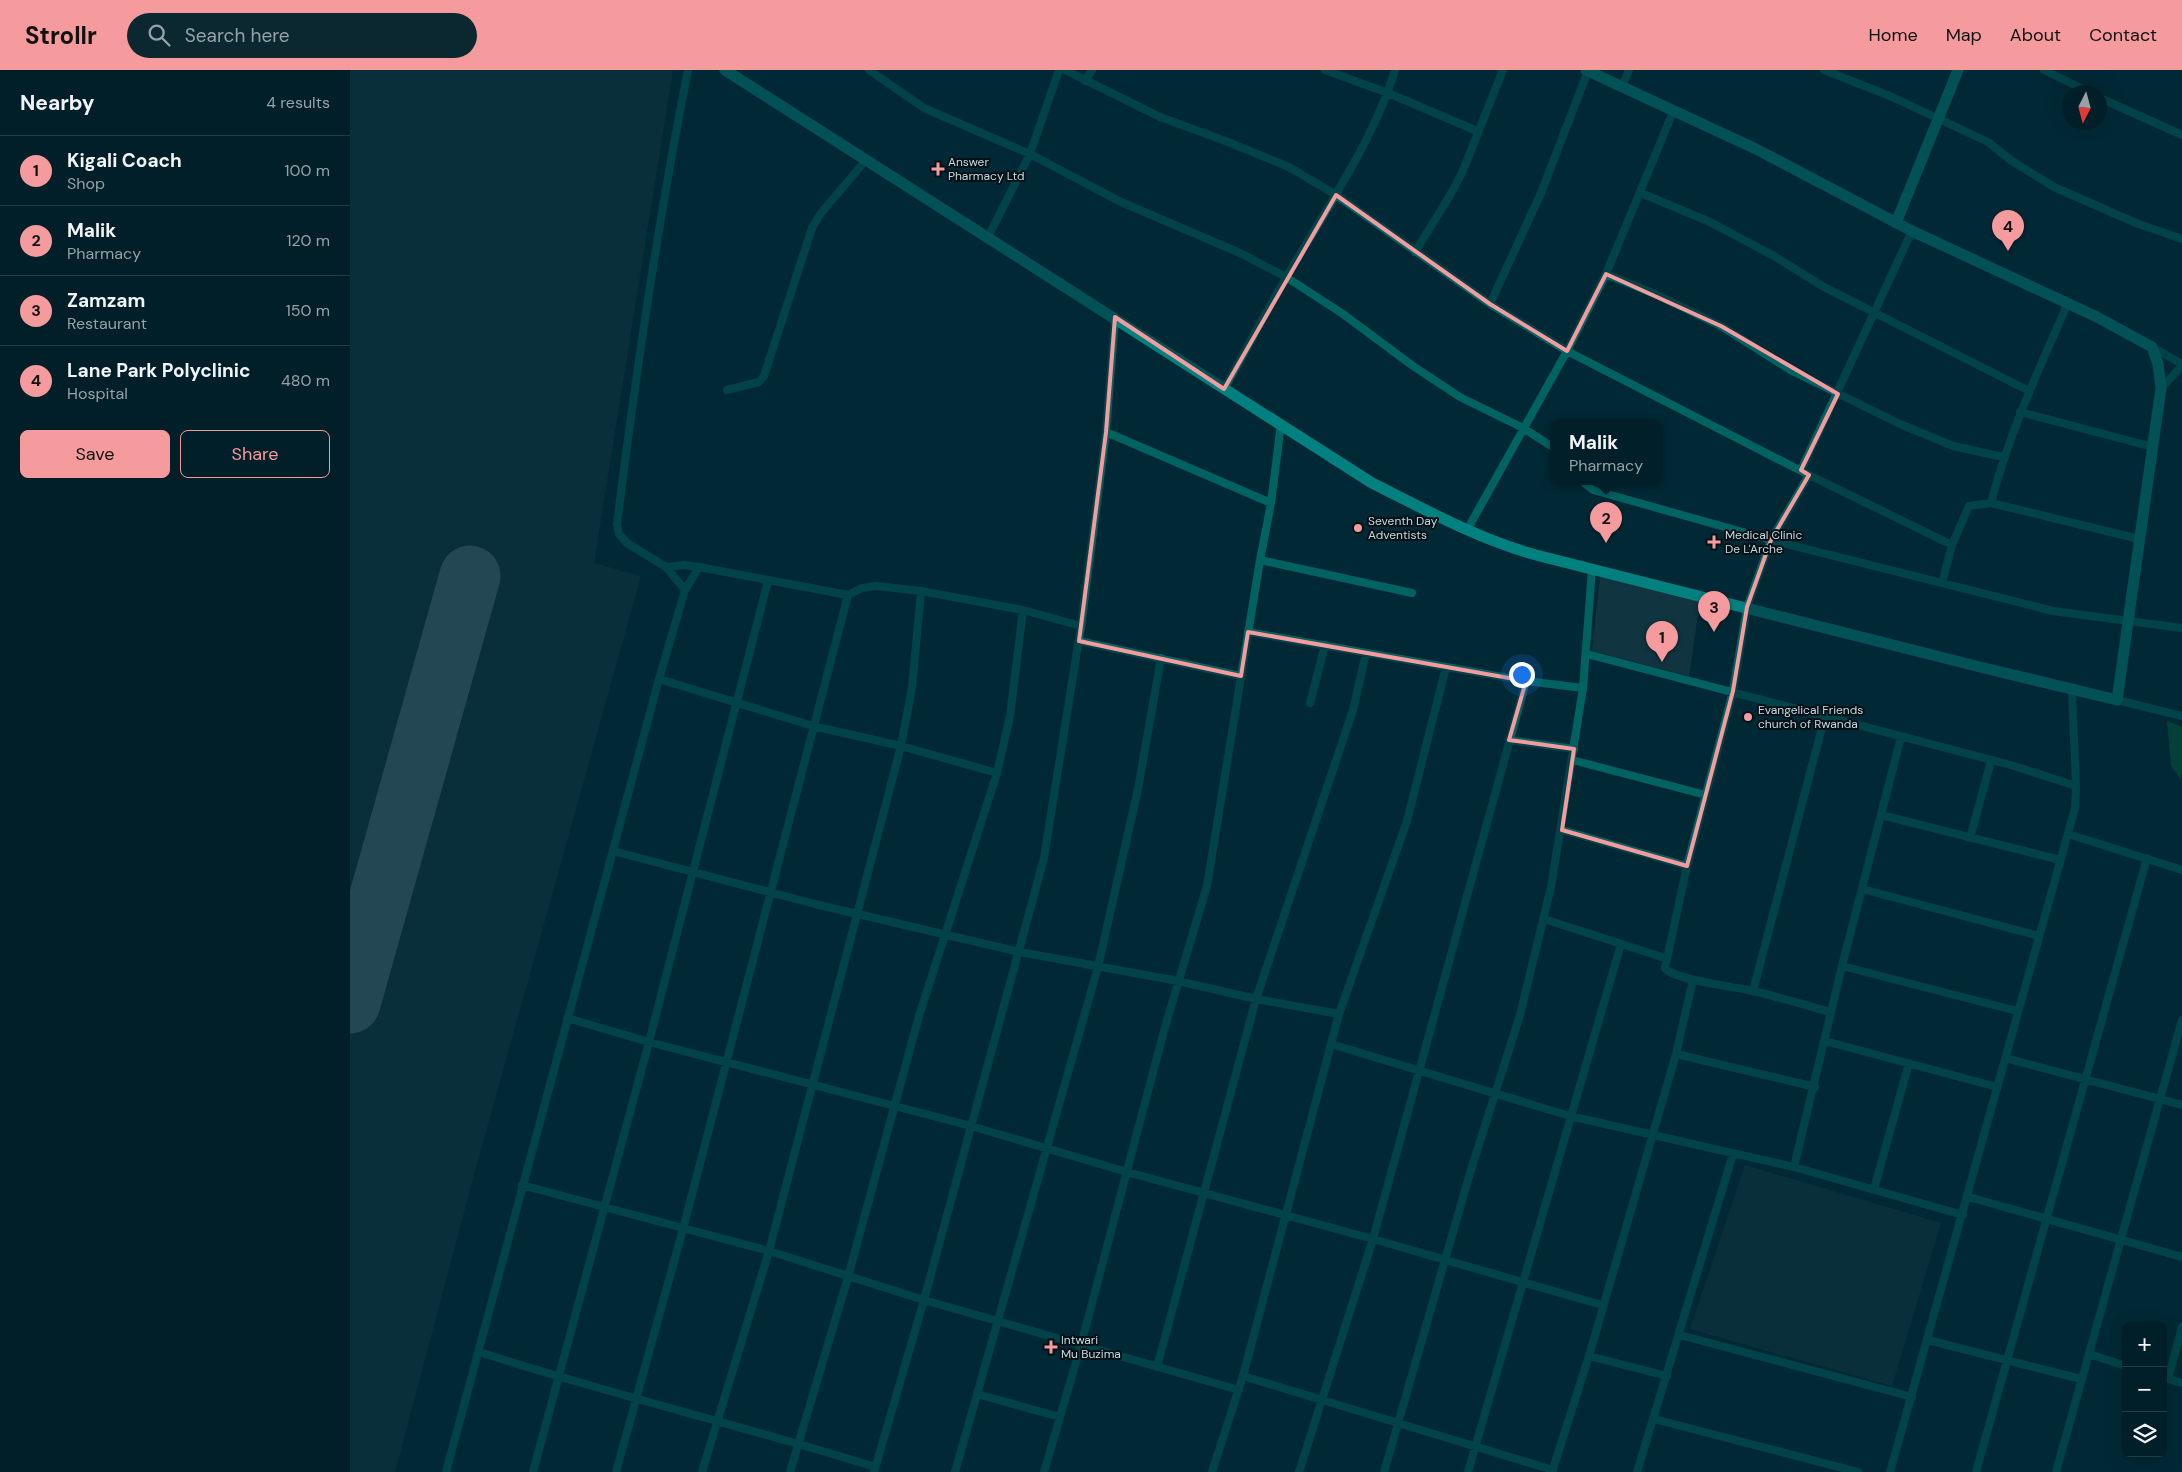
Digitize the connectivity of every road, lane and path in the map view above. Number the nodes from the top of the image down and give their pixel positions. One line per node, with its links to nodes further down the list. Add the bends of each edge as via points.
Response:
1 (688, 70): 64 (street, via 632,408 617,524 619,534 627,543)
2 (725, 70): 25 (street)
3 (869, 70): 24 (street, via 924,108)
4 (1059, 70): 24 (street)
5 (1065, 70): 15 (street)
6 (1092, 70): 15 (street)
7 (1325, 70): 18 (street)
8 (1395, 70): 18 (street)
9 (1503, 70): 22 (street)
10 (1587, 70): 17 (street); 36 (street, via 1544,185)
11 (1630, 70): 17 (street)
12 (1824, 70): 21 (street)
13 (1958, 70): 21 (street)
14 (2044, 70): 16 (street)
15 (1085, 81): 27 (street, via 1160,117 1289,167)
16 (2075, 85)
17 (1622, 87): 20 (street)
18 (1388, 93): 22 (street); 27 (street)
19 (2107, 101): 23 (street)
20 (1673, 112): 26 (street); 28 (street, via 1756,149)
21 (1937, 118): 28 (street); 31 (street, via 1988,142 2054,187)
22 (1477, 131): 32 (street, via 1449,197)
23 (2182, 135)
24 (1030, 154): 30 (street); 34 (street, via 1121,202)
25 (866, 160): 30 (street); 44 (street, via 812,228 764,376 759,382)
26 (1641, 193): 33 (street); 37 (street, via 1710,222)
27 (1336, 195): 32 (street); 34 (street)
28 (1896, 223): 29 (street)
29 (1912, 231): 35 (street); 37 (street)
30 (988, 236): 38 (street)
31 (2182, 239)
32 (1414, 252): 36 (street)
33 (1606, 274): 40 (street); 46 (street, via 1721,326 1792,371)
34 (1286, 277): 43 (street); 49 (street, via 1460,397)
35 (2068, 303): 39 (street); 45 (street)
36 (1490, 304): 40 (street)
37 (1875, 314): 45 (street); 46 (street)
38 (1115, 317): 43 (street); 50 (street)
39 (2152, 347): 41 (street); 42 (street, via 2158,364)
40 (1568, 351): 49 (street); 54 (street)
41 (2182, 365): 42 (street)
42 (2160, 388): 52 (street)
43 (1224, 389): 48 (street)
44 (727, 390)
45 (2029, 391): 47 (street)
46 (1838, 394): 53 (street, via 1953,446); 54 (street)
47 (2020, 412): 52 (street); 53 (street)
48 (1281, 424): 57 (street); 59 (street, via 1372,483)
49 (1525, 429): 51 (street); 59 (street)
50 (1106, 432): 57 (street); 76 (street)
51 (1550, 445)
52 (2153, 447): 60 (street)
53 (2003, 458): 58 (street)
54 (1801, 470): 55 (street)
55 (1809, 475): 61 (street); 62 (street)
56 (1587, 485): 61 (street, via 1593,490)
57 (1271, 503): 63 (street)
58 (1991, 503): 60 (street); 62 (street, via 1969,506)
59 (1467, 530): 66 (street, via 1501,545)
60 (2139, 539): 75 (street)
61 (1770, 540): 68 (street); 73 (street)
62 (1952, 545): 68 (street)
63 (1260, 560): 71 (street); 78 (street)
64 (666, 567): 65 (street); 69 (street)
65 (699, 567): 67 (street); 69 (street)
66 (1592, 569): 73 (street); 82 (street)
67 (768, 581): 72 (street); 92 (street)
68 (1942, 583): 75 (street, via 2053,611)
69 (685, 590): 86 (street)
70 (921, 591): 72 (street, via 876,586); 74 (street); 99 (street, via 912,688)
71 (1412, 593)
72 (848, 595): 96 (street)
73 (1748, 607): 89 (street); 90 (street)
74 (1023, 610): 76 (street); 103 (street, via 1010,716)
75 (2129, 622): 77 (street); 91 (street)
76 (1081, 626): 79 (street)
77 (2182, 628)
78 (1248, 632): 80 (street); 85 (street)
79 (1079, 641): 83 (street); 123 (street, via 1044,858)
80 (1324, 645): 81 (street); 93 (street)
81 (1366, 653): 84 (street); 130 (street, via 1353,710)
82 (1587, 654): 88 (street); 90 (street)
83 (1161, 658): 85 (street); 126 (street, via 1138,789)
84 (1446, 667): 87 (street); 133 (street, via 1407,821)
85 (1240, 676): 128 (street, via 1207,886)
86 (659, 680): 92 (street); 110 (street)
87 (1526, 681): 88 (street); 98 (street)
88 (1583, 688): 100 (street)
89 (2072, 690): 91 (street); 104 (street)
90 (1733, 691): 94 (street); 105 (street)
91 (2117, 700): 95 (street)
92 (736, 702): 96 (street); 115 (street)
93 (1310, 703)
94 (1825, 716): 97 (street); 129 (street)
95 (2182, 716)
96 (813, 726): 99 (street); 117 (street)
97 (1901, 737): 102 (street); 106 (street)
98 (1509, 740): 100 (street); 143 (street)
99 (901, 746): 103 (street); 118 (street)
100 (1574, 749): 101 (street)
101 (1572, 760): 105 (street); 107 (street)
102 (1991, 761): 104 (street); 109 (street)
103 (997, 773): 120 (street)
104 (2076, 786): 108 (street)
105 (1706, 795): 113 (street)
106 (1881, 815): 109 (street); 116 (street)
107 (1562, 830): 113 (street); 119 (street)
108 (2068, 834): 111 (street); 112 (street)
109 (1970, 838): 112 (street)
110 (613, 851): 115 (street); 134 (street)
111 (2147, 858): 114 (street); 144 (street)
112 (2060, 860): 121 (street)
113 (1687, 866): 124 (street)
114 (2182, 870)
115 (691, 871): 117 (street); 137 (street)
116 (1862, 888): 121 (street); 125 (street)
117 (771, 892): 118 (street); 141 (street)
118 (856, 912): 120 (street); 145 (street)
119 (1544, 918): 122 (street); 148 (street, via 1520,1016)
120 (945, 935): 123 (street); 150 (street)
121 (2039, 936): 131 (street)
122 (1621, 944): 124 (street); 152 (street)
123 (1020, 952): 126 (street); 153 (street)
124 (1665, 958): 127 (street, via 1668,972)
125 (1842, 966): 131 (street); 132 (street)
126 (1098, 967): 128 (street); 155 (street)
127 (1693, 980): 129 (street); 139 (street)
128 (1178, 981): 130 (street); 158 (street)
129 (1754, 991): 132 (street)
130 (1256, 999): 133 (street); 161 (street)
131 (2017, 1011): 140 (street)
132 (1830, 1012): 136 (street)
133 (1338, 1014): 138 (street)
134 (567, 1018): 137 (street); 159 (street)
135 (2182, 1020): 149 (street)
136 (1826, 1041): 142 (street); 146 (street)
137 (649, 1042): 141 (street); 163 (street)
138 (1331, 1044): 143 (street); 164 (street)
139 (1676, 1054): 146 (street); 154 (street)
140 (2005, 1058): 144 (street); 147 (street)
141 (726, 1060): 145 (street); 167 (street)
142 (1909, 1063): 147 (street); 160 (street)
143 (1420, 1071): 148 (street); 168 (street)
144 (2085, 1077): 149 (street); 166 (street)
145 (813, 1085): 150 (street); 170 (street)
146 (1815, 1087): 157 (street)
147 (1997, 1087): 162 (street)
148 (1495, 1093): 152 (street); 172 (street)
149 (2160, 1098): 151 (street); 169 (street)
150 (894, 1105): 153 (street); 173 (street)
151 (2182, 1105)
152 (1570, 1116): 154 (street); 174 (street)
153 (971, 1126): 155 (street); 175 (street)
154 (1652, 1136): 156 (street); 176 (street)
155 (1048, 1149): 158 (street); 177 (street)
156 (1733, 1154): 157 (street); 179 (street)
157 (1794, 1167): 160 (street)
158 (1127, 1172): 161 (street); 181 (street)
159 (522, 1185): 163 (street); 182 (street)
160 (1874, 1189): 165 (street)
161 (1204, 1193): 164 (street); 187 (street)
162 (1969, 1196): 165 (street); 166 (street)
163 (604, 1207): 167 (street); 191 (street)
164 (1285, 1215): 168 (street); 188 (street)
165 (1964, 1215): 180 (street)
166 (2046, 1218): 169 (street); 185 (street)
167 (683, 1229): 170 (street); 199 (street)
168 (1373, 1239): 172 (street); 198 (street)
169 (2121, 1241): 171 (street); 183 (street)
170 (769, 1251): 173 (street); 202 (street)
171 (2182, 1258)
172 (1446, 1260): 174 (street); 203 (street)
173 (848, 1277): 175 (street); 204 (street)
174 (1522, 1282): 176 (street); 205 (street)
175 (924, 1300): 177 (street); 206 (street)
176 (1602, 1305): 184 (street)
177 (998, 1321): 181 (street); 196 (street)
178 (2182, 1327): 190 (street)
179 (1680, 1334): 189 (street); 197 (street)
180 (1928, 1340): 185 (street); 197 (street)
181 (1080, 1345): 187 (street); 200 (street)
182 (479, 1352): 191 (street); 208 (street)
183 (2089, 1354): 186 (street); 192 (street)
184 (1589, 1356): 189 (street); 207 (street)
185 (2008, 1360): 192 (street); 222 (street)
186 (2122, 1365)
187 (1157, 1367): 195 (street)
188 (1244, 1376): 195 (street); 198 (street)
189 (1667, 1376): 201 (street)
190 (2167, 1376)
191 (559, 1377): 199 (street); 209 (street)
192 (2082, 1379): 223 (street)
193 (2167, 1379): 194 (street)
194 (2182, 1383)
195 (1238, 1390): 215 (street)
196 (977, 1394): 200 (street); 213 (street)
197 (1912, 1397): 221 (street)
198 (1322, 1399): 203 (street); 216 (street)
199 (636, 1400): 202 (street); 210 (street)
200 (1060, 1417): 214 (street)
201 (1654, 1419): 219 (street); 220 (street)
202 (718, 1420): 204 (street); 211 (street)
203 (1399, 1423): 205 (street); 217 (street)
204 (798, 1443): 206 (street); 212 (street)
205 (1475, 1446): 207 (street); 218 (street)
206 (874, 1469)
207 (1552, 1471)
208 (446, 1472)
209 (533, 1472)
210 (616, 1472)
211 (702, 1472)
212 (790, 1472)
213 (955, 1472)
214 (1044, 1472)
215 (1212, 1472)
216 (1299, 1472)
217 (1384, 1472)
218 (1468, 1472)
219 (1637, 1472)
220 (1858, 1472)
221 (1890, 1472)
222 (1976, 1472)
223 (2056, 1472)

